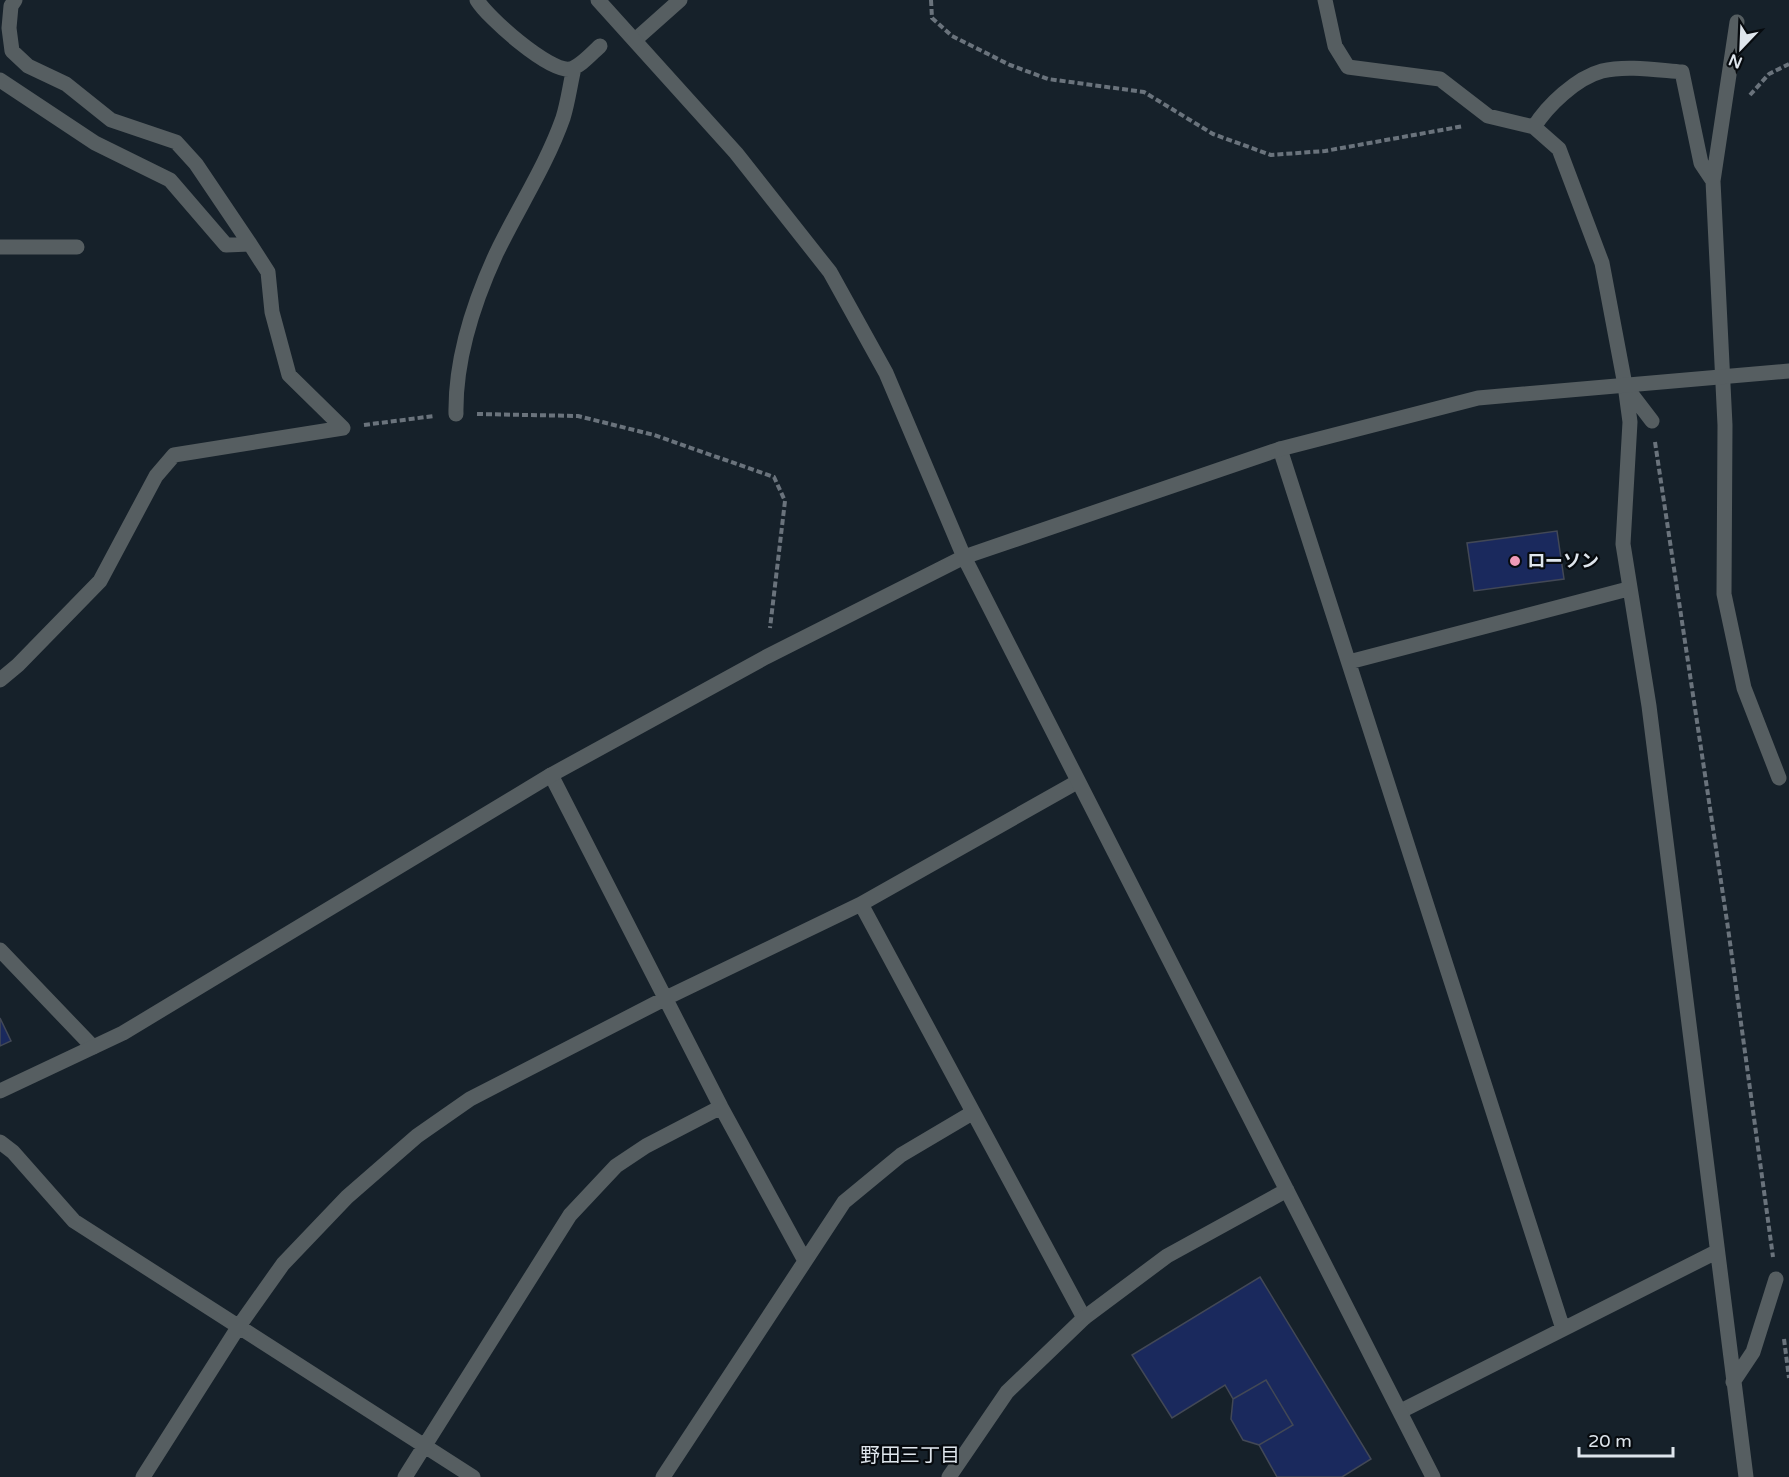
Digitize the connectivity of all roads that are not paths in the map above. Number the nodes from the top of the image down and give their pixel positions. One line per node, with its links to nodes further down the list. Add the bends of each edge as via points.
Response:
1 (15, 0): 13 (street, via 9,28 12,51 28,66 66,84 111,120 176,142 196,164)
2 (477, 0): 9 (street, via 524,47 566,69)
3 (598, 0): 7 (street)
4 (680, 0): 7 (street)
5 (1325, 0): 11 (street, via 1335,46 1348,67 1440,79 1488,116)
6 (1737, 22): 12 (street)
7 (635, 40): 22 (street, via 736,153 830,272 886,373)
8 (600, 46): 9 (street)
9 (574, 68): 19 (street, via 564,116 495,256 470,325 456,391)
10 (0, 80): 13 (street, via 95,143 170,180 226,245)
11 (1534, 128): 12 (street, via 1541,116 1577,84 1602,71 1682,72 1701,163); 18 (street, via 1560,149 1578,195 1602,264)
12 (1713, 181): 17 (street)
13 (250, 244): 25 (street, via 268,272 272,312 289,375 342,428 174,455 156,476 100,581)
14 (0, 247): 15 (street)
15 (77, 247)
16 (1789, 371): 17 (street)
17 (1722, 379): 18 (street); 27 (street, via 1724,594 1744,688)
18 (1625, 385): 20 (street); 21 (street, via 1478,398); 23 (street, via 1630,422 1623,544)
19 (456, 414)
20 (1652, 421)
21 (1280, 448): 22 (street); 24 (street)
22 (964, 557): 26 (street, via 766,657); 28 (street)
23 (1628, 589): 24 (street); 38 (street, via 1649,706)
24 (1349, 662): 43 (street)
25 (0, 680)
26 (551, 775): 31 (street); 32 (street, via 123,1034)
27 (1779, 778)
28 (1077, 782): 29 (street); 37 (street)
29 (861, 904): 31 (street); 35 (street)
30 (0, 950): 32 (street)
31 (666, 998): 34 (street); 42 (street, via 470,1100 417,1136 347,1197 283,1264)
32 (93, 1047): 33 (street)
33 (0, 1091)
34 (721, 1107): 39 (street); 46 (street, via 616,1166 570,1215)
35 (972, 1113): 39 (street, via 902,1155 844,1202); 41 (street)
36 (0, 1142): 42 (street, via 74,1221)
37 (1287, 1190): 41 (street, via 1167,1256); 45 (street)
38 (1716, 1252): 43 (street); 44 (street)
39 (805, 1261): 50 (street)
40 (1776, 1279): 44 (street, via 1753,1352)
41 (1084, 1318): 51 (street, via 1007,1392)
42 (239, 1326): 46 (street); 47 (street)
43 (1563, 1329): 45 (street)
44 (1733, 1382): 53 (street)
45 (1401, 1411): 52 (street)
46 (425, 1446): 48 (street); 49 (street)
47 (143, 1477)
48 (405, 1477)
49 (473, 1477)
50 (663, 1477)
51 (949, 1477)
52 (1433, 1477)
53 (1746, 1477)

